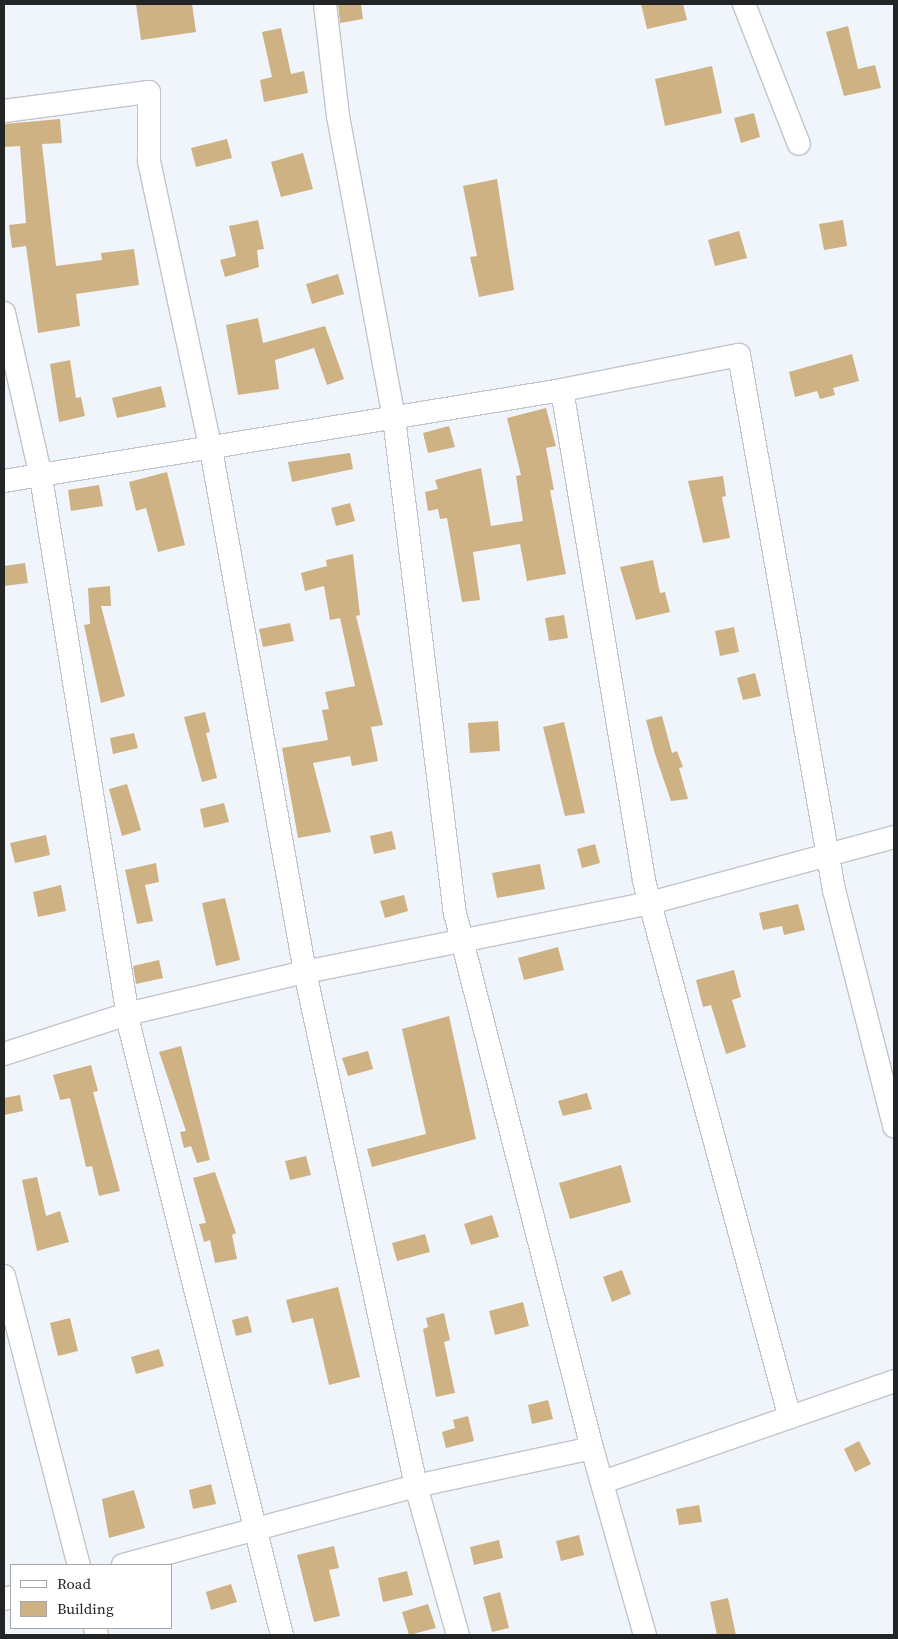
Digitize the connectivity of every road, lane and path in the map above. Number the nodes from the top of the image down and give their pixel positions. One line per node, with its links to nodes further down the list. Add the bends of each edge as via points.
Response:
1 (325, 4): 7 (street, via 338,116)
2 (744, 4): 4 (street)
3 (4, 112): 8 (street, via 149,92 149,161)
4 (799, 144)
5 (4, 313): 9 (street)
6 (562, 390): 7 (street); 12 (street, via 739,355); 13 (street)
7 (394, 418): 8 (street); 14 (street, via 455,913)
8 (211, 449): 9 (street); 15 (street)
9 (41, 477): 10 (street); 16 (street)
10 (4, 481)
11 (894, 837): 12 (street)
12 (828, 856): 13 (street); 18 (street)
13 (650, 903): 14 (street); 21 (street)
14 (462, 939): 15 (street); 22 (street)
15 (305, 972): 16 (street); 24 (street)
16 (127, 1014): 17 (street); 25 (street)
17 (4, 1054)
18 (894, 1126)
19 (4, 1276): 26 (street)
20 (894, 1381): 21 (street)
21 (790, 1418): 23 (street)
22 (592, 1448): 23 (street); 24 (street)
23 (603, 1482): 30 (street)
24 (416, 1486): 25 (street); 29 (street)
25 (257, 1529): 27 (street); 28 (street)
26 (79, 1564)
27 (126, 1564)
28 (282, 1635)
29 (458, 1635)
30 (645, 1635)

